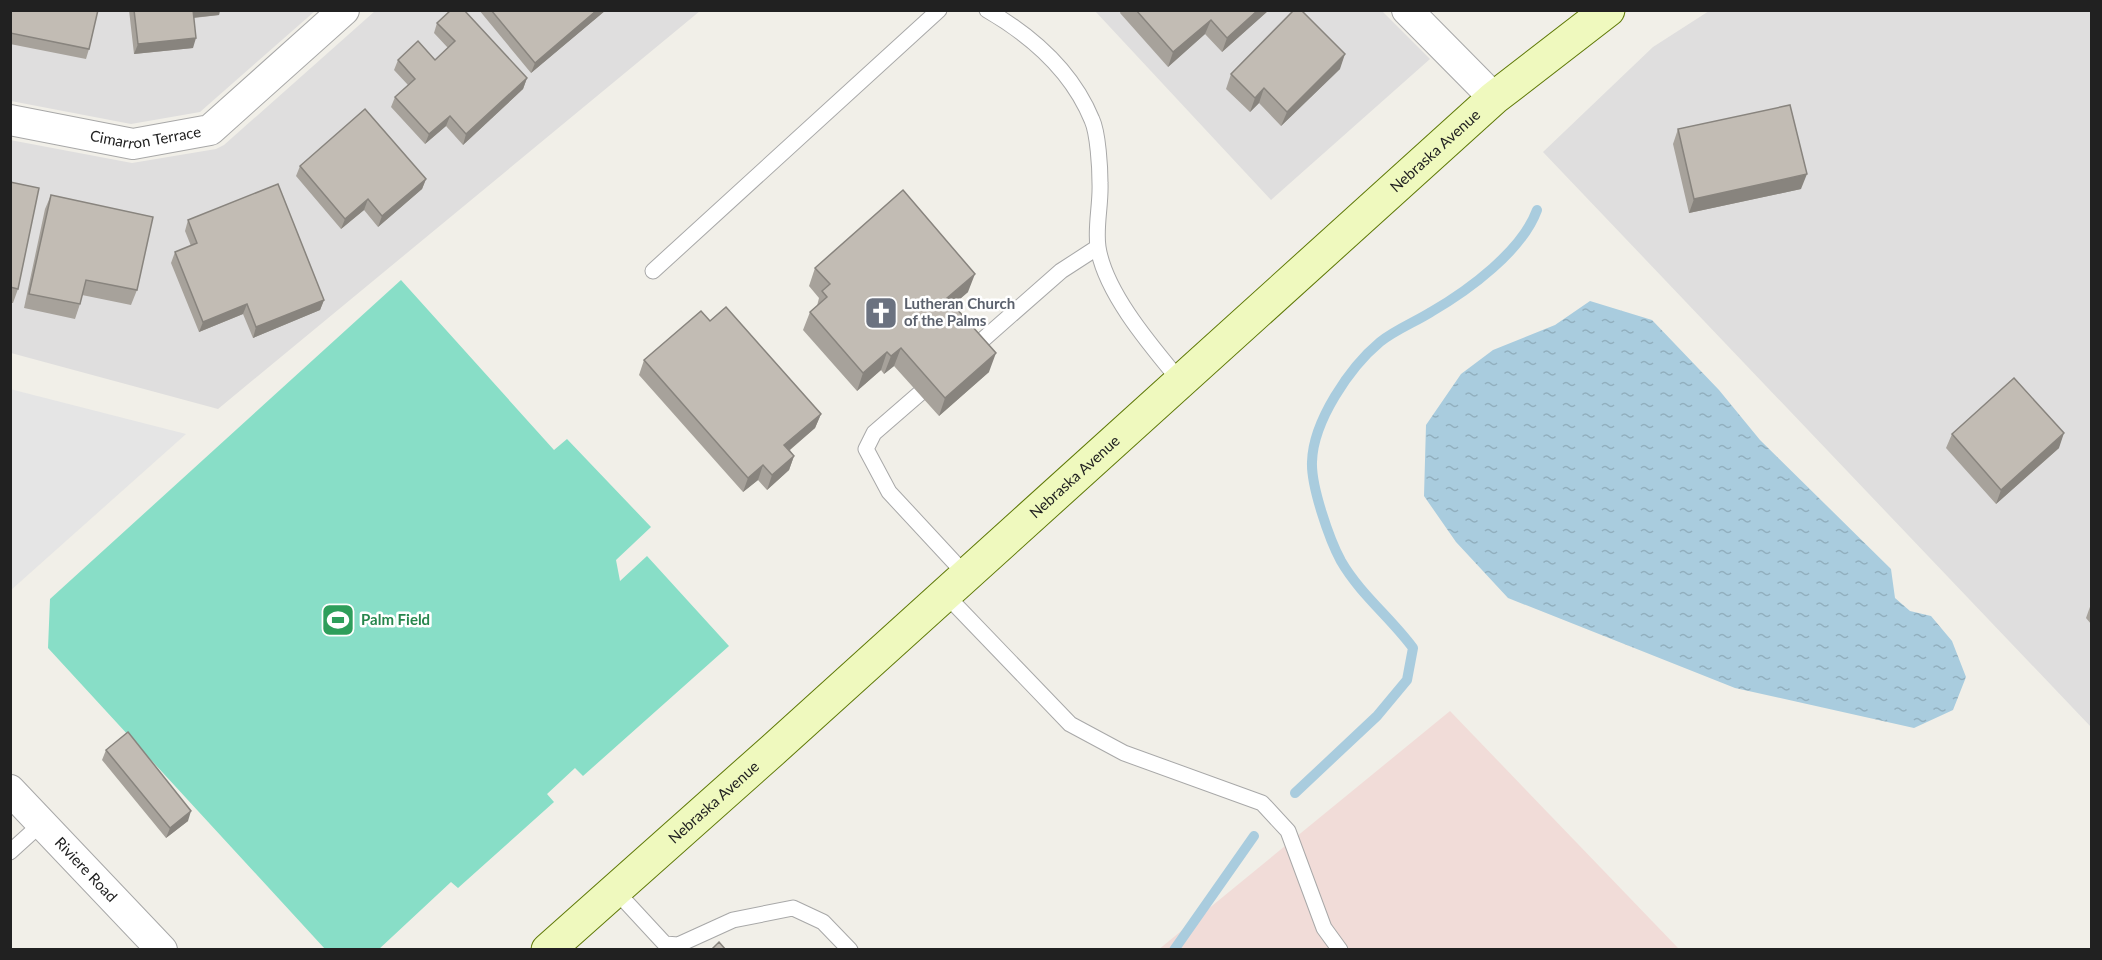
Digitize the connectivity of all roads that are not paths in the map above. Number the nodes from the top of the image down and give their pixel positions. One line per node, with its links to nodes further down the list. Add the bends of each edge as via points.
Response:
1 (344, 10): 7 (street, Cimarron Terrace, via 210,130 134,144)
2 (939, 10): 9 (lane)
3 (987, 10): 8 (lane, via 1010,24 1063,69 1093,121 1100,182)
4 (1407, 10): 6 (street)
5 (1608, 10): 6 (main road, Nebraska Avenue)
6 (1494, 98): 11 (main road, Nebraska Avenue)
7 (10, 120)
8 (1098, 247): 10 (lane, via 1061,271); 11 (lane, via 1114,289 1144,338)
9 (653, 271)
10 (970, 351)
11 (1181, 382): 13 (main road, Nebraska Avenue)
12 (919, 394): 13 (lane, via 874,433 866,449 889,492)
13 (956, 585): 17 (main road, Nebraska Avenue); 21 (lane, via 1070,724 1124,753 1262,803 1287,831 1324,928)
14 (10, 790): 15 (street, Riviere Road)
15 (42, 823): 16 (lane); 18 (street, Riviere Road)
16 (10, 852)
17 (615, 890): 19 (main road, Nebraska Avenue); 20 (lane, via 665,944 678,945 733,920 793,908 823,922)
18 (162, 950)
19 (548, 950)
20 (850, 950)
21 (1340, 950)

